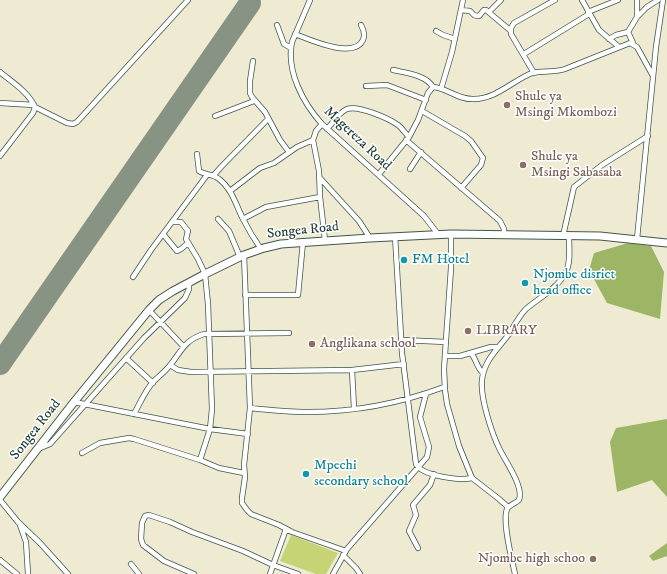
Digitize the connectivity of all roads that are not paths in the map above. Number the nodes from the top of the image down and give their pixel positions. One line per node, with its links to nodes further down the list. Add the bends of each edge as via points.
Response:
1 (188, 0): 38 (street, via 77,122 67,123)
2 (310, 0): 20 (street, Magereza Road)
3 (463, 0): 11 (street)
4 (501, 0): 12 (street)
5 (555, 0): 18 (street, via 514,23)
6 (582, 0): 13 (street)
7 (618, 0): 13 (street)
8 (637, 0): 14 (street)
9 (658, 0): 14 (street)
10 (663, 0): 31 (street)
11 (461, 10): 12 (street, via 470,11 477,16 484,10); 21 (street)
12 (489, 12): 18 (street)
13 (588, 13): 22 (street, via 599,30); 26 (street)
14 (637, 17): 19 (street)
15 (277, 25): 25 (street, via 284,44)
16 (361, 25): 20 (street, via 364,32 362,42 346,48 334,48)
17 (436, 31): 21 (street)
18 (511, 31): 26 (street)
19 (628, 32): 22 (street, via 616,35); 23 (street)
20 (295, 34): 25 (street, Magereza Road)
21 (455, 39): 34 (street)
22 (610, 40): 24 (street)
23 (633, 43): 24 (street); 31 (street)
24 (619, 46): 30 (street, via 565,70)
25 (291, 48): 42 (street, Magereza Road, via 293,71 299,89 310,111)
26 (524, 54): 30 (street)
27 (253, 61): 36 (street, via 249,88)
28 (393, 70): 33 (street, via 428,80)
29 (0, 72): 38 (street, via 21,88)
30 (534, 73): 34 (street, via 500,92 474,100)
31 (654, 76): 44 (street)
32 (366, 86): 35 (street, via 387,85)
33 (433, 87): 34 (street); 35 (street)
34 (441, 89)
35 (426, 100): 39 (street)
36 (254, 101): 40 (street); 41 (street, via 262,108)
37 (0, 103): 38 (street)
38 (34, 106): 50 (street, via 33,113)
39 (422, 111): 45 (street); 58 (street, via 465,136 483,158 481,165)
40 (216, 116)
41 (268, 119): 47 (street); 55 (street)
42 (322, 124): 43 (street, Magereza Road); 46 (street)
43 (327, 129): 45 (street, via 343,112 356,109 391,121); 54 (street, Magereza Road)
44 (648, 136): 69 (street, via 602,165 574,187); 71 (street)
45 (407, 138): 48 (street); 54 (street)
46 (313, 140): 47 (street); 56 (street)
47 (289, 152): 59 (street, via 274,163 260,168)
48 (421, 152): 51 (street); 58 (street)
49 (197, 154): 52 (street, via 198,168)
50 (0, 156)
51 (410, 169)
52 (201, 172): 53 (street); 57 (street)
53 (207, 174): 55 (street); 57 (street)
54 (379, 174): 65 (street, Magereza Road, via 424,216)
55 (214, 176): 59 (street)
56 (319, 177): 60 (street); 70 (street, via 365,228)
57 (202, 181): 63 (street)
58 (461, 188): 67 (street, via 500,221)
59 (230, 191): 62 (street)
60 (320, 197): 62 (street, via 266,207); 72 (street)
61 (218, 219): 77 (street)
62 (243, 219): 76 (street)
63 (172, 222): 64 (street); 74 (street, via 179,222 186,228 189,233 186,239)
64 (164, 234): 74 (street, via 177,250); 79 (street)
65 (438, 234): 66 (highway, Songea Road); 68 (highway, Songea Road)
66 (451, 234): 67 (highway, Songea Road); 88 (street)
67 (504, 234): 69 (highway, Songea Road)
68 (395, 236): 70 (highway, Songea Road); 87 (street)
69 (566, 236): 71 (highway, Songea Road); 90 (street, via 566,272 550,290 525,310)
70 (370, 238): 72 (highway, Songea Road)
71 (637, 239): 75 (highway, Songea Road)
72 (325, 240): 73 (highway, Songea Road)
73 (303, 242): 76 (highway, Songea Road); 81 (street, via 298,295)
74 (188, 243): 78 (street)
75 (667, 243)
76 (261, 249): 77 (highway, Songea Road)
77 (242, 256): 78 (highway, Songea Road); 81 (street)
78 (205, 274): 80 (highway, Songea Road); 86 (street)
79 (133, 277)
80 (189, 282): 82 (highway, Songea Road, via 159,300); 83 (street, via 185,298)
81 (245, 295): 84 (street)
82 (149, 310): 83 (street); 104 (highway, Songea Road)
83 (160, 322): 89 (street); 93 (street)
84 (246, 332): 85 (street); 86 (street); 98 (street)
85 (289, 333)
86 (209, 334): 89 (street, via 197,336); 97 (street)
87 (402, 340): 88 (street); 94 (street)
88 (446, 342): 92 (street)
89 (183, 346): 95 (street)
90 (498, 346): 91 (street); 99 (street)
91 (471, 353): 92 (street); 99 (street)
92 (445, 356): 101 (street)
93 (126, 358): 100 (street); 105 (street)
94 (404, 364): 96 (street); 103 (street)
95 (170, 365): 97 (street, via 183,372); 100 (street)
96 (352, 370): 98 (street); 107 (street)
97 (210, 371): 98 (street); 109 (street)
98 (248, 371): 106 (street)
99 (483, 373): 120 (street, via 482,391 491,427 500,451 518,484 518,502)
100 (153, 383): 108 (street)
101 (444, 387): 102 (street); 117 (street, via 450,419)
102 (426, 394): 103 (street); 114 (street, via 420,418 429,449 425,461)
103 (408, 399): 107 (street); 114 (street)
104 (74, 402): 105 (street); 111 (highway, Songea Road)
105 (84, 404): 108 (street); 111 (street, via 50,444)
106 (250, 408): 107 (street, via 310,412); 110 (street)
107 (354, 408)
108 (134, 414): 109 (street)
109 (210, 429): 110 (street); 113 (street)
110 (248, 434): 115 (street)
111 (38, 449): 118 (highway, Songea Road)
112 (82, 452): 113 (street, via 100,443 129,438)
113 (200, 460): 115 (street, via 219,468)
114 (418, 468): 116 (street); 124 (street)
115 (244, 473): 122 (street, via 244,506 251,514)
116 (434, 474): 117 (street, via 461,480); 123 (street, via 430,485 413,505 416,515 409,530)
117 (472, 478): 120 (street)
118 (0, 497)
119 (0, 500): 121 (street)
120 (508, 507): 137 (street, via 507,528)
121 (18, 522): 129 (street, via 25,537); 130 (street)
122 (286, 529): 124 (street); 127 (street)
123 (418, 548)
124 (344, 553): 135 (street); 136 (street)
125 (0, 560): 128 (street)
126 (131, 564): 131 (street)
127 (273, 565): 132 (street, via 170,522 145,516 142,523 143,545 164,561); 133 (street); 134 (street)
128 (18, 574)
129 (28, 574)
130 (68, 574)
131 (138, 574)
132 (194, 574)
133 (270, 574)
134 (298, 574)
135 (333, 574)
136 (360, 574)
137 (515, 574)

